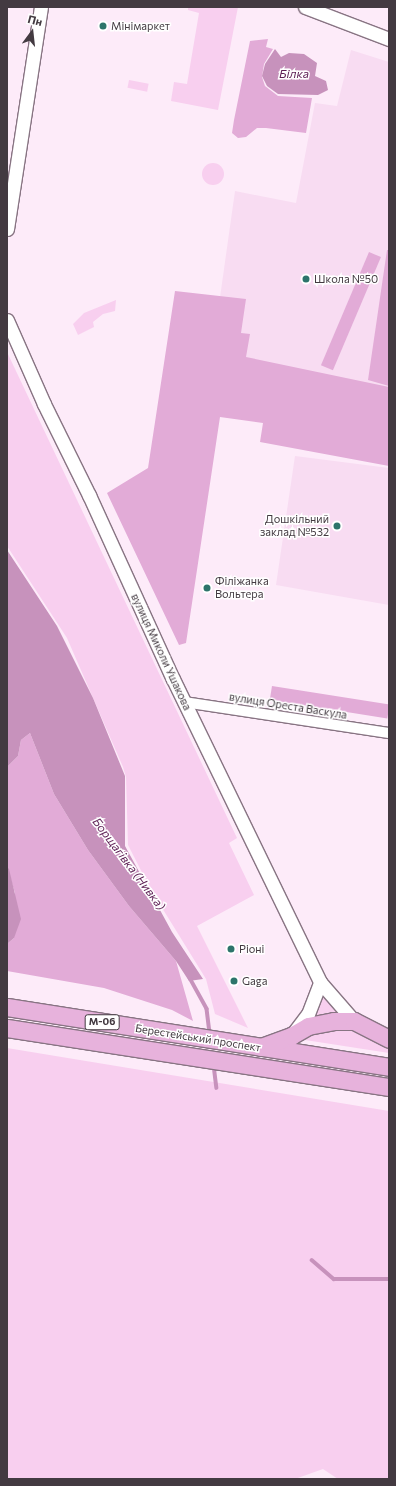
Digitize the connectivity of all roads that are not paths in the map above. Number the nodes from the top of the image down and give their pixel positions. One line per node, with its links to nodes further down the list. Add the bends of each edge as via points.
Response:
1 (42, 7): 4 (street)
2 (305, 7): 3 (street)
3 (389, 39)
4 (7, 229)
5 (7, 320): 6 (street, вулиця Миколи Ушакова)
6 (184, 702): 7 (street, вулиця Ореста Васкула); 8 (street, вулиця Миколи Ушакова)
7 (389, 733)
8 (320, 982): 10 (street, вулиця Миколи Ушакова); 12 (street, via 308,1014)
9 (7, 1007): 14 (highway, Берестейський проспект / М-06)
10 (354, 1021): 12 (highway, via 334,1021 308,1026); 13 (highway)
11 (7, 1028): 16 (highway, Берестейський проспект / М-06)
12 (291, 1036): 14 (highway)
13 (389, 1039)
14 (259, 1047): 15 (highway, Берестейський проспект / М-06)
15 (389, 1067)
16 (389, 1087)

